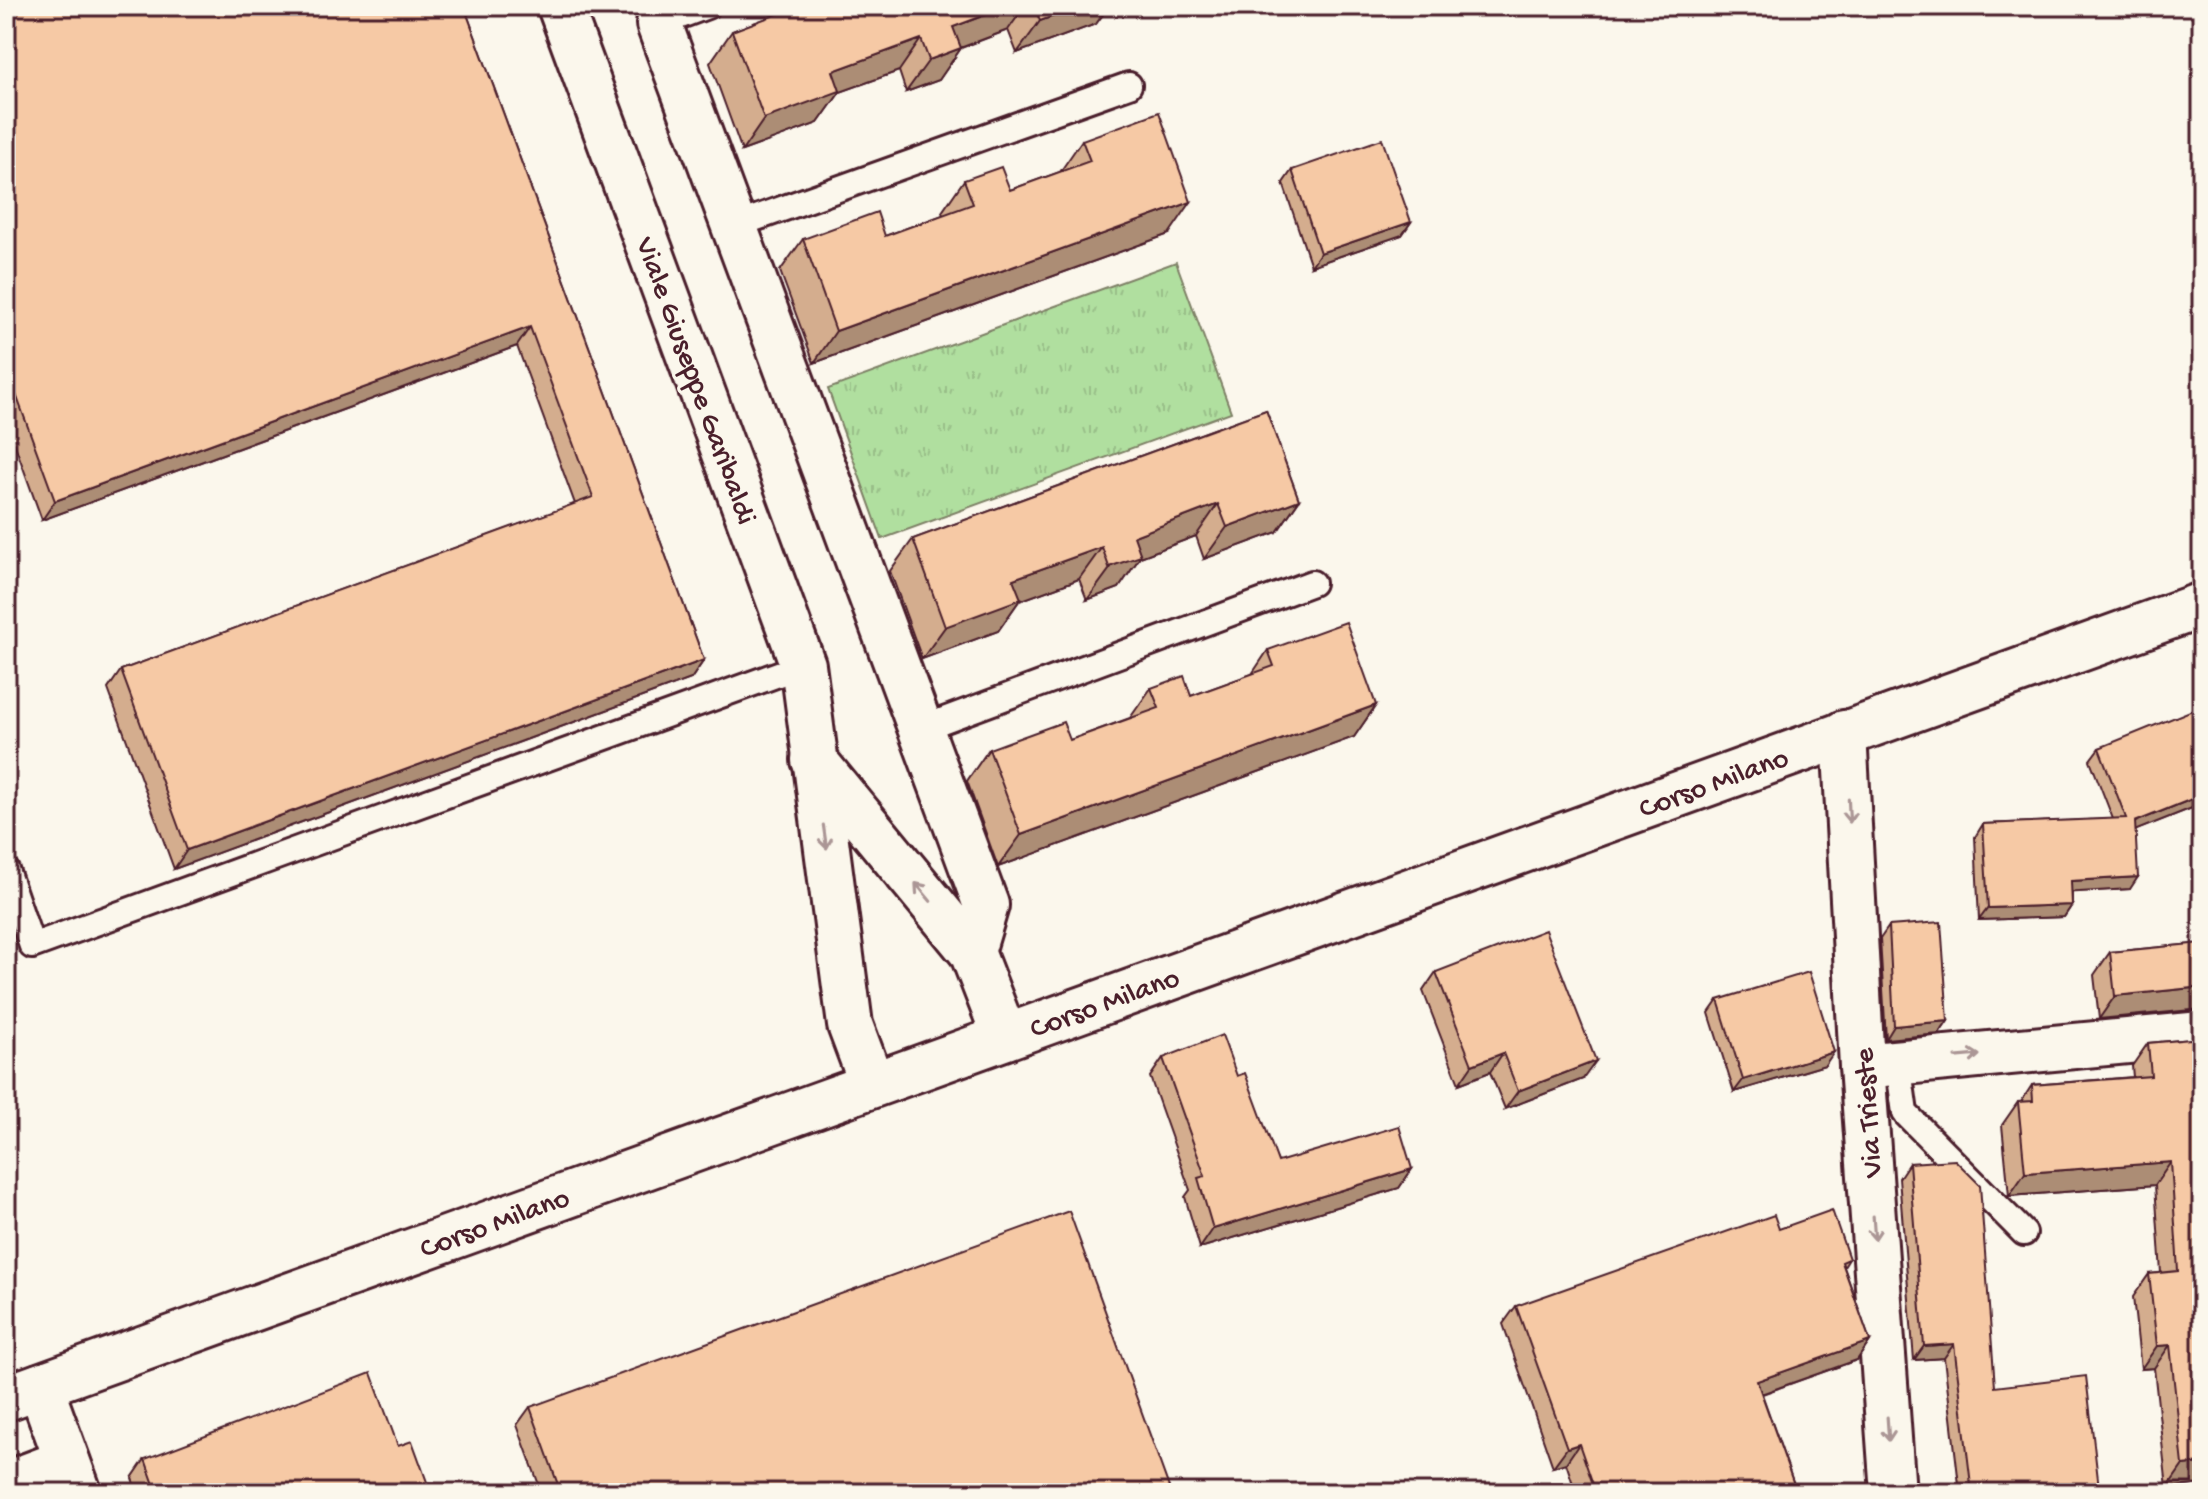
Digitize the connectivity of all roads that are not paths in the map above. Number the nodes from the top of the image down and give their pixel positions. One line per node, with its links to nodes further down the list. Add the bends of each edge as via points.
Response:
1 (560, 6): 8 (street, Viale Giuseppe Garibaldi)
2 (707, 6): 3 (lane)
3 (659, 24): 5 (street)
4 (1129, 85): 5 (lane)
5 (734, 226): 9 (street)
6 (1312, 583): 9 (lane)
7 (2202, 605): 10 (street, Corso Milano)
8 (803, 665): 11 (street, Viale Giuseppe Garibaldi); 12 (lane, via 32,946)
9 (920, 729): 13 (street, via 986,905)
10 (1844, 733): 15 (street, Corso Milano); 16 (street, Via Trieste, one-way to 16)
11 (814, 760): 13 (street, one-way to 11); 17 (street, Viale Giuseppe Garibaldi, one-way to 17, via 850,1025)
12 (6, 870)
13 (972, 952): 15 (street)
14 (2202, 1034): 16 (street, one-way to 14)
15 (1005, 1037): 17 (street, Corso Milano)
16 (1880, 1064): 18 (lane, via 1905,1113); 22 (street, Via Trieste, one-way to 22)
17 (872, 1084): 19 (street, Corso Milano)
18 (2024, 1233)
19 (23, 1392): 20 (street)
20 (73, 1477): 21 (street)
21 (6, 1484)
22 (1893, 1493)

